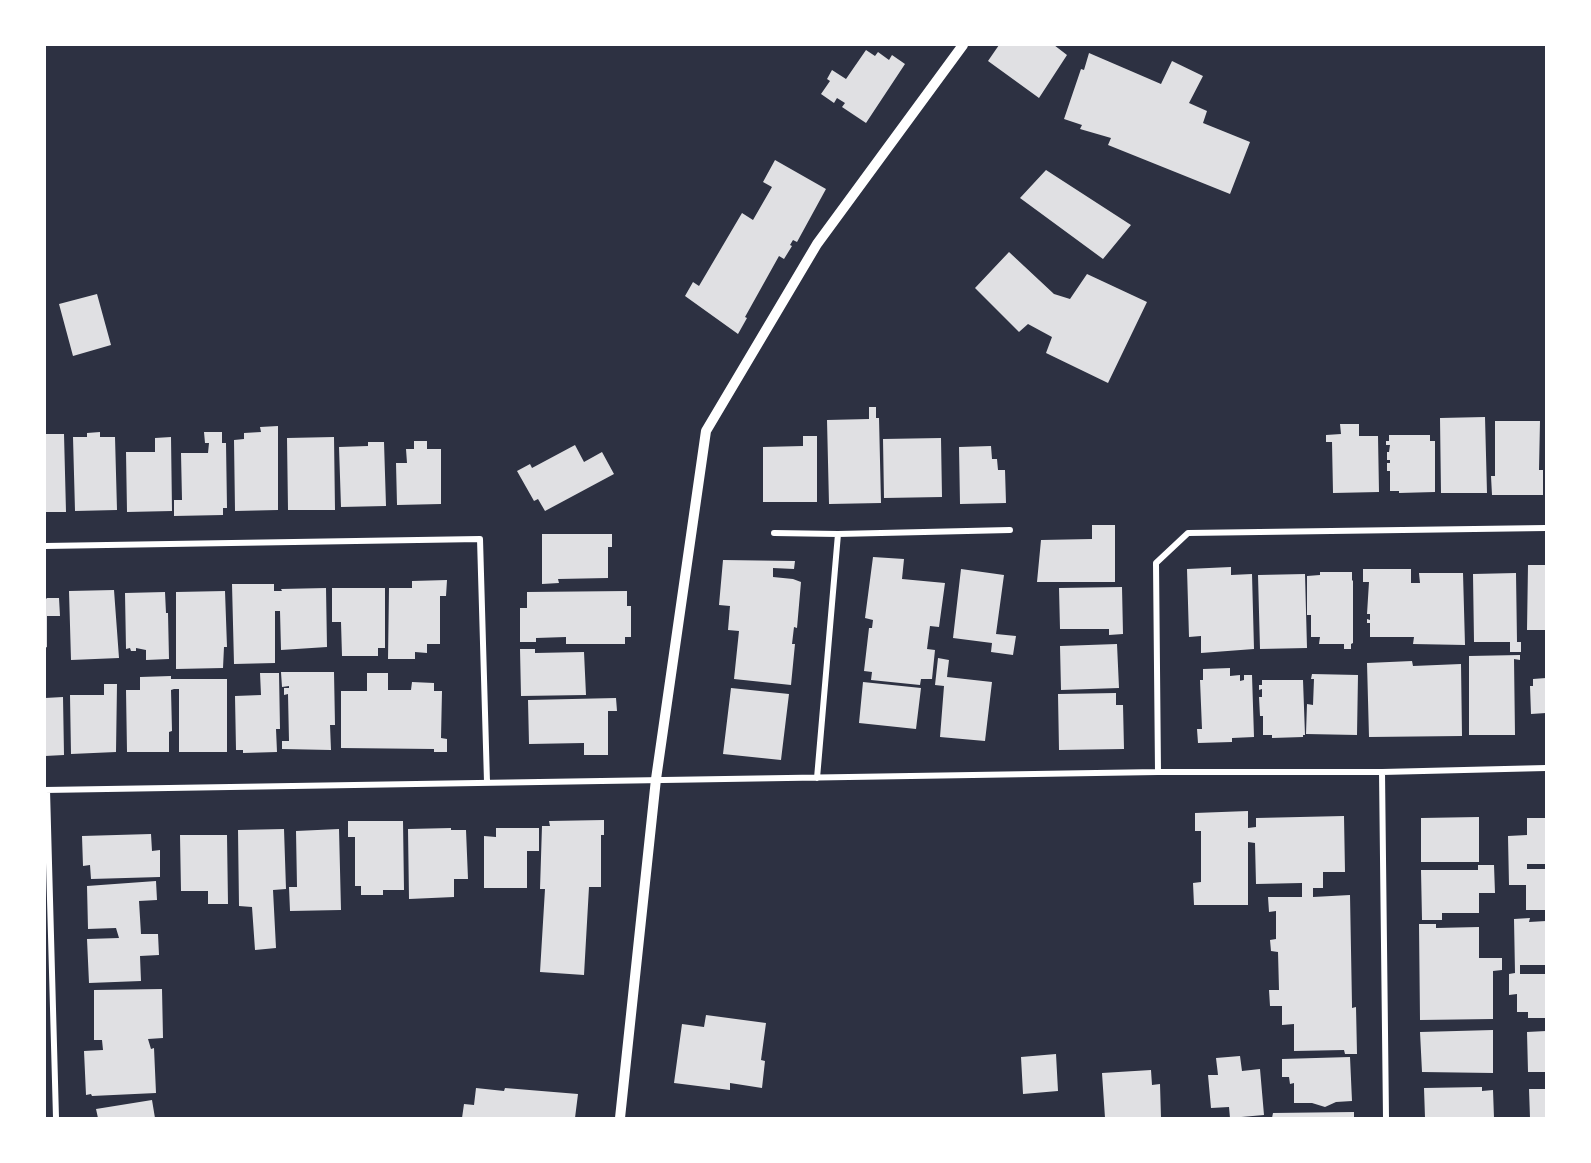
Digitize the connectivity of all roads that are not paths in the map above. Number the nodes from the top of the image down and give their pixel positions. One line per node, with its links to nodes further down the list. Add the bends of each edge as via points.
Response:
1 (963, 45): 11 (street, via 817,244 706,431)
2 (1546, 528): 8 (street, via 1188,533 1156,562)
3 (1010, 530): 5 (street)
4 (774, 533): 5 (street)
5 (838, 534): 10 (street)
6 (45, 546): 12 (street, via 480,539)
7 (1546, 768): 9 (street)
8 (1158, 772): 9 (street); 10 (street)
9 (1382, 772): 16 (street)
10 (817, 778): 11 (street)
11 (656, 779): 12 (street); 15 (street)
12 (487, 782): 13 (street)
13 (46, 790): 14 (street)
14 (56, 1118)
15 (620, 1118)
16 (1386, 1118)

